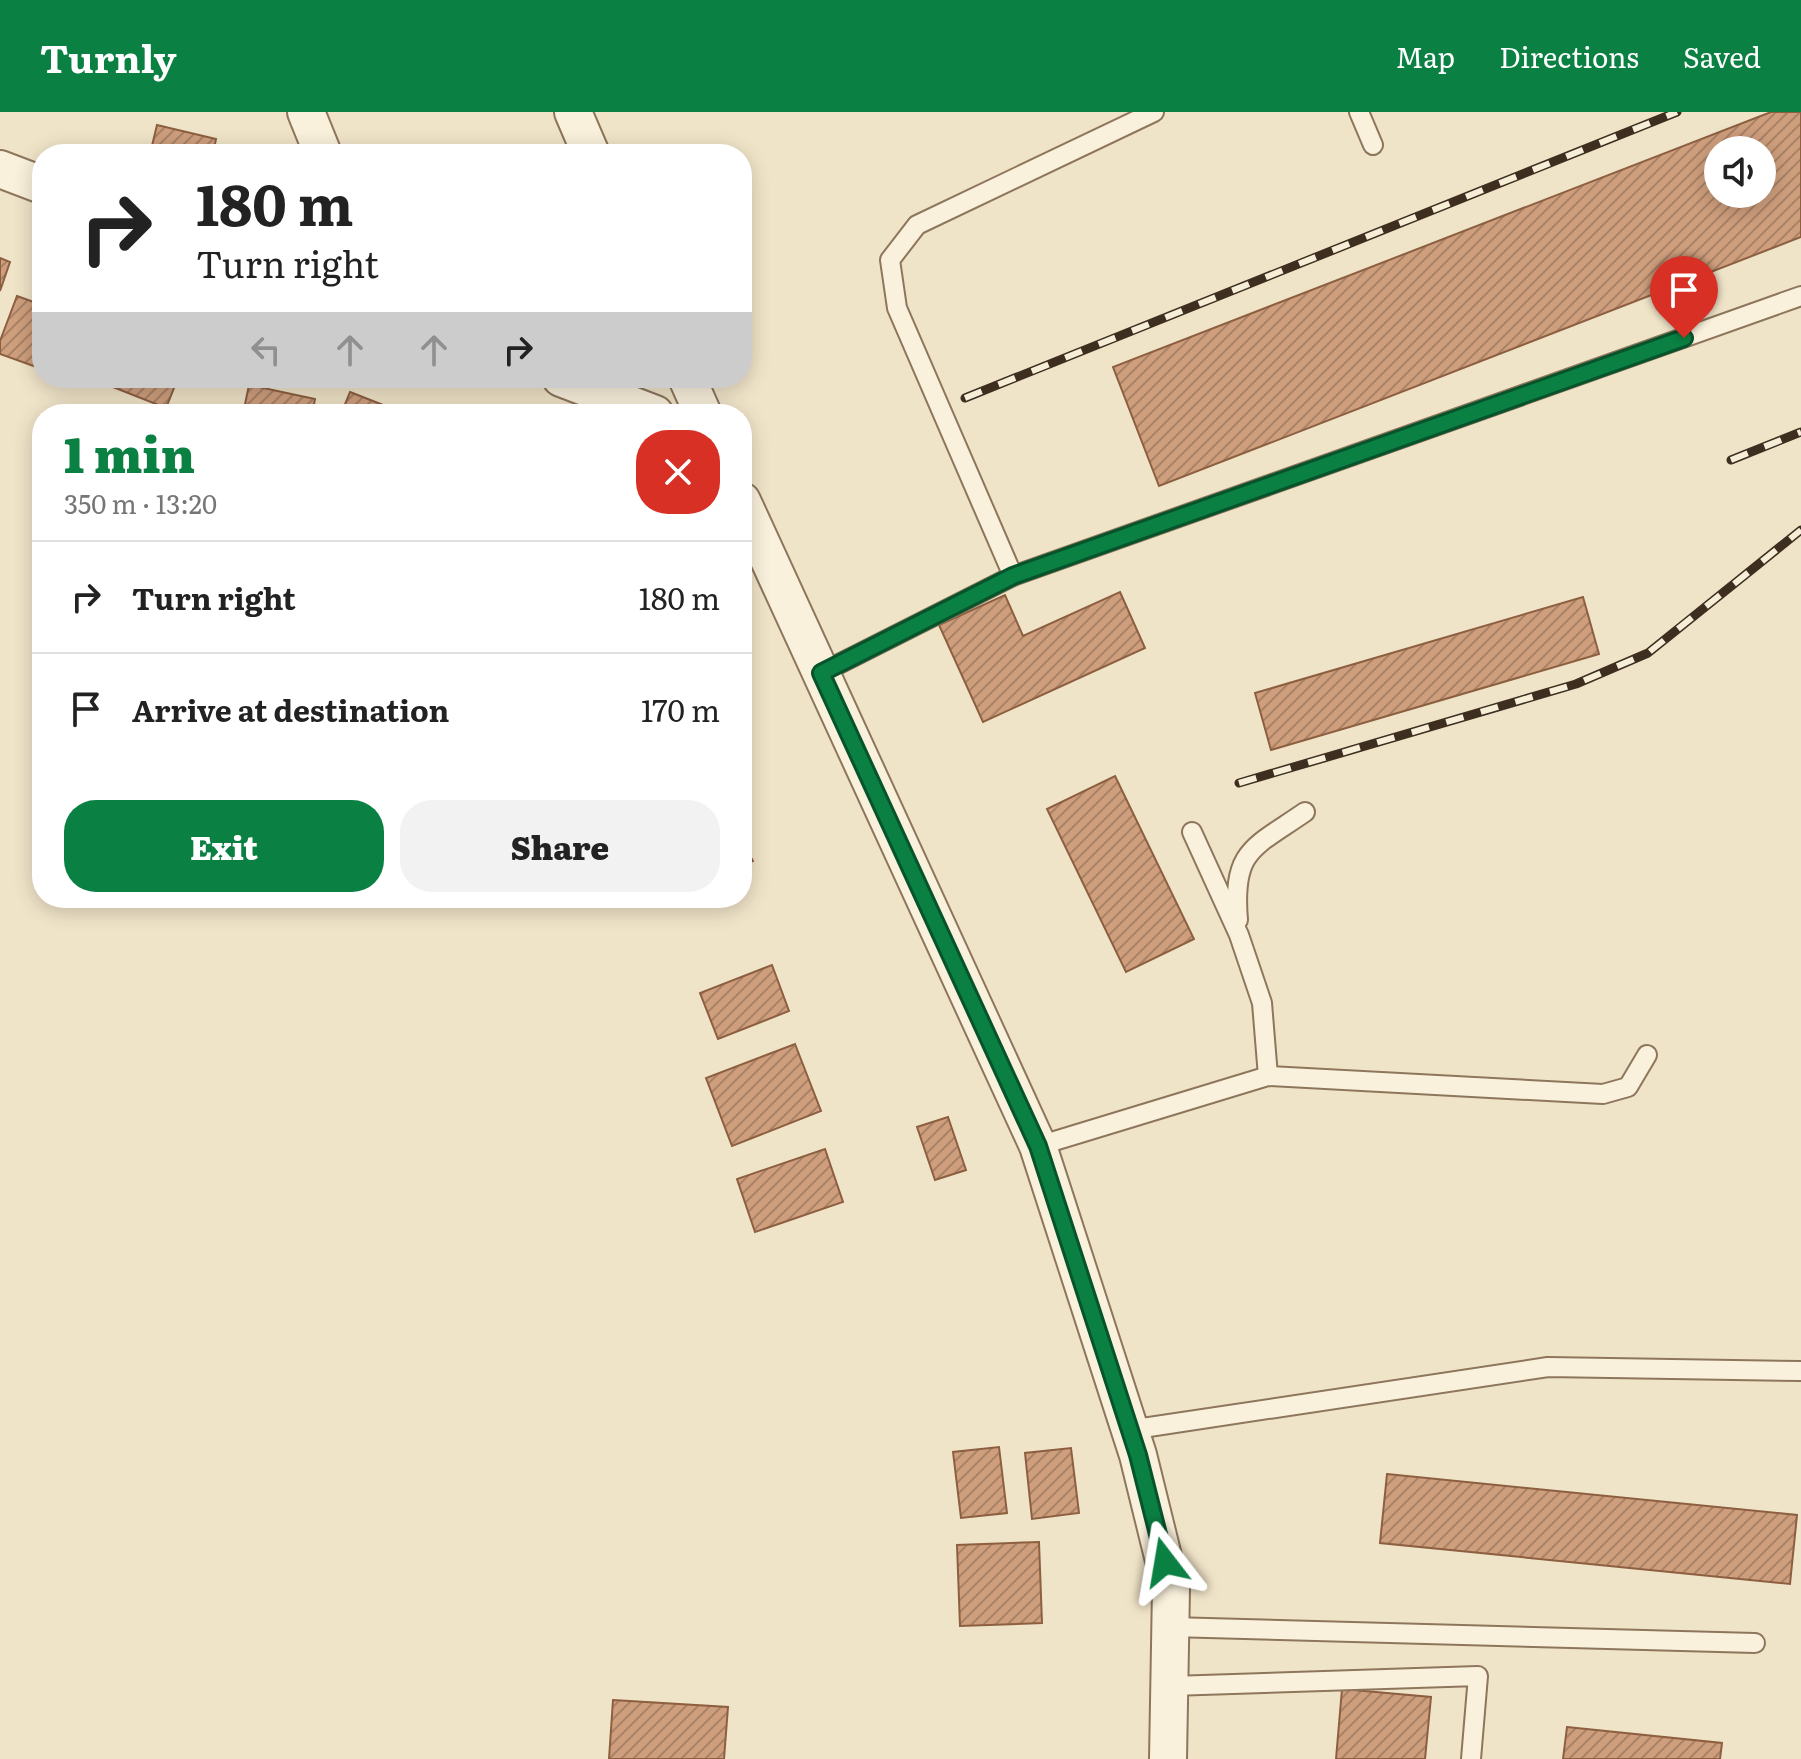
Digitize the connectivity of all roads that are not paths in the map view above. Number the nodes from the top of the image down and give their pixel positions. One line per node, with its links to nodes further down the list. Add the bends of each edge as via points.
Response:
1 (306, 112): 5 (street)
2 (573, 112): 6 (street)
3 (1154, 112): 14 (lane, via 917,225 890,260 897,308)
4 (1359, 112): 7 (lane)
5 (319, 144)
6 (587, 144)
7 (1373, 145)
8 (0, 169): 9 (street)
9 (32, 181)
10 (1801, 296): 14 (lane)
11 (587, 388): 12 (street)
12 (629, 404)
13 (752, 523): 15 (street)
14 (1013, 576): 15 (lane)
15 (821, 673): 21 (street)
16 (1305, 812): 18 (lane, via 1247,853 1235,889)
17 (1192, 832): 18 (lane)
18 (1239, 935): 20 (lane, via 1262,1003)
19 (1647, 1055): 20 (lane, via 1628,1087 1603,1094)
20 (1268, 1076): 21 (lane)
21 (1038, 1146): 23 (street)
22 (1801, 1371): 23 (lane, via 1548,1367)
23 (1129, 1430): 24 (street, via 1171,1589)
24 (1171, 1627): 25 (lane); 26 (street)
25 (1755, 1643)
26 (1171, 1686): 27 (street); 28 (lane, via 1478,1676)
27 (1168, 1759)
28 (1471, 1759)

